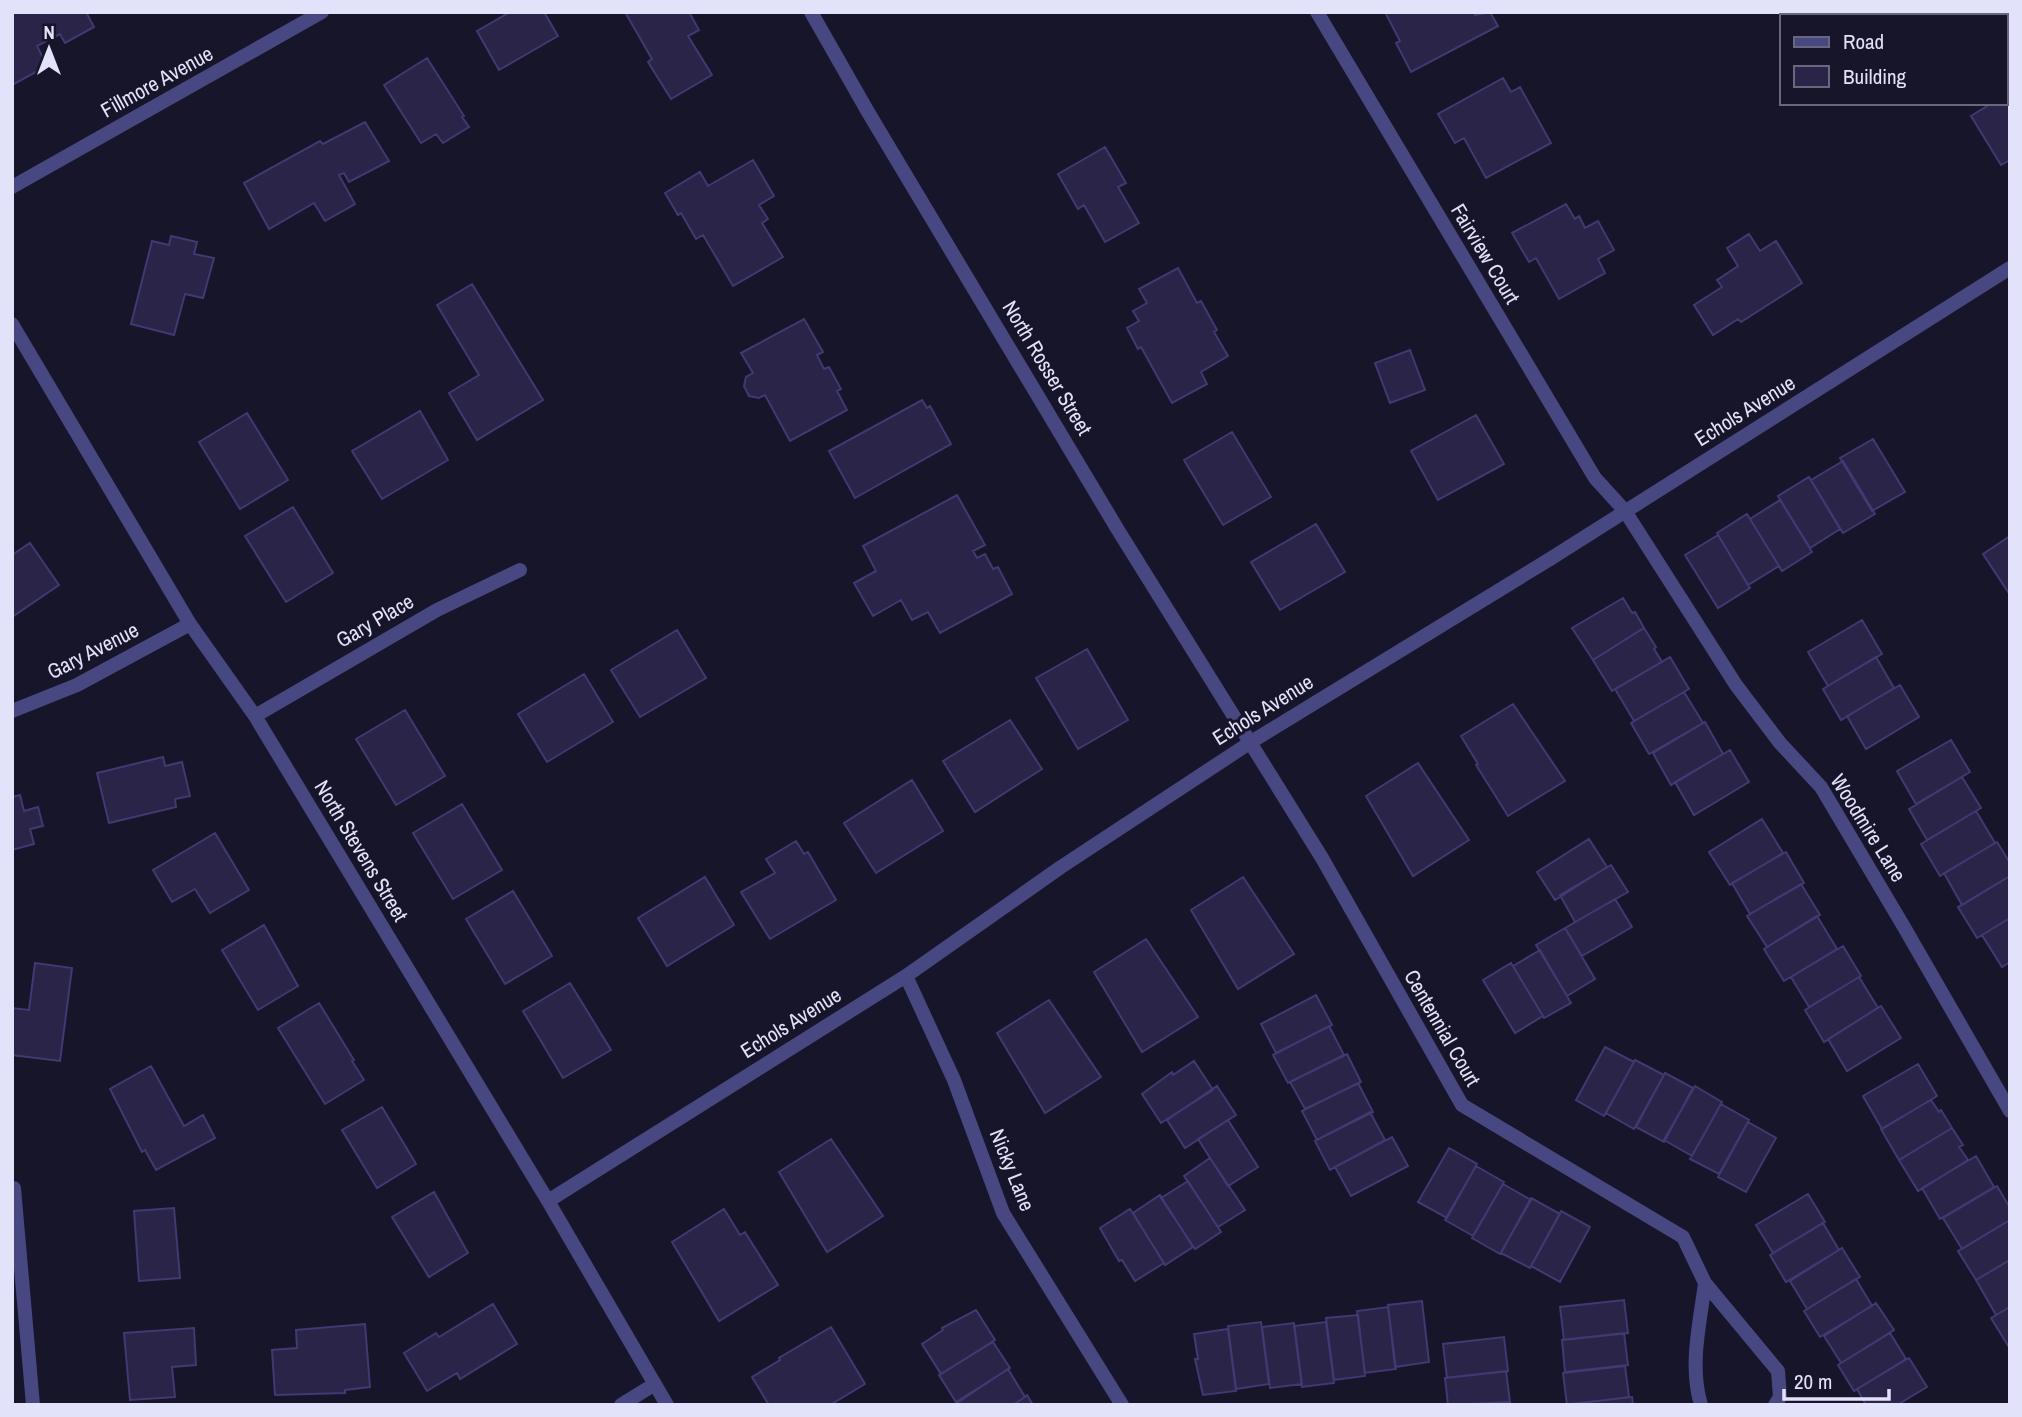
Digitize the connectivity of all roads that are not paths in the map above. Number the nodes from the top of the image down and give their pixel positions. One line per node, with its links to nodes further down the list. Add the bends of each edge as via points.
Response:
1 (322, 12): 4 (street, Fillmore Avenue)
2 (811, 12): 12 (street, North Rosser Street, via 1118,530)
3 (1317, 12): 7 (street, Fairview Court, via 1595,478)
4 (12, 187)
5 (2010, 268): 7 (street, Echols Avenue)
6 (12, 324): 9 (street, North Stevens Street)
7 (1625, 511): 12 (street, Echols Avenue); 14 (street, Woodmire Lane, via 1736,685 1821,787)
8 (520, 570): 11 (street, Gary Place, via 437,610)
9 (190, 624): 10 (street, Gary Avenue, via 77,685); 11 (street, North Stevens Street)
10 (12, 711)
11 (255, 716): 16 (street, North Stevens Street)
12 (1251, 742): 13 (street, Echols Avenue); 17 (street, Centennial Court, via 1462,1105 1683,1237)
13 (906, 976): 16 (street, Echols Avenue); 22 (street, Nicky Lane, via 954,1080 1003,1213)
14 (2010, 1111)
15 (14, 1188): 19 (street)
16 (548, 1201): 18 (street, North Stevens Street)
17 (1705, 1283): 23 (street, via 1696,1360); 24 (street, Centennial Court, via 1778,1371 1780,1397)
18 (655, 1384): 20 (street); 21 (street, North Stevens Street)
19 (33, 1405)
20 (621, 1405)
21 (667, 1405)
22 (1122, 1405)
23 (1701, 1405)
24 (1775, 1405)

